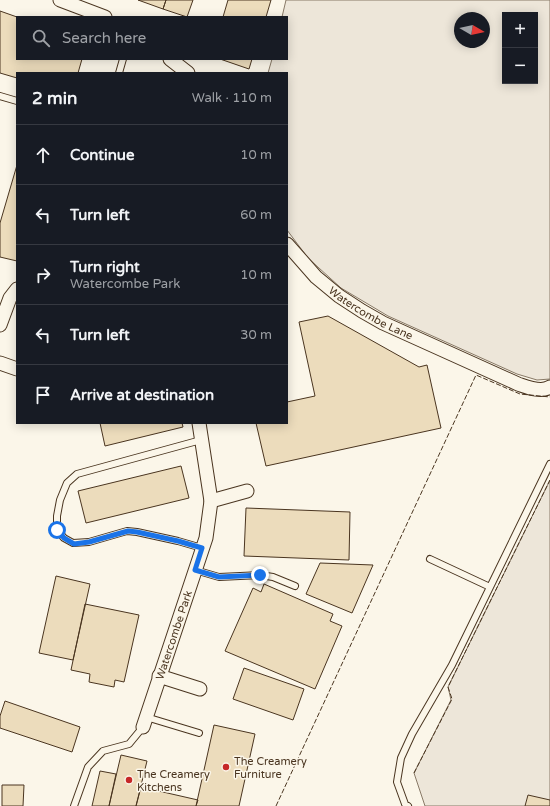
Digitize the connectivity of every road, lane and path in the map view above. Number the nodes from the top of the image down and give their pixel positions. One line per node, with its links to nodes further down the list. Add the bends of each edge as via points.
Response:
1 (60, 0): 2 (street)
2 (102, 16)
3 (123, 60): 5 (lane)
4 (171, 60): 6 (street)
5 (119, 72)
6 (187, 72)
7 (0, 96): 8 (lane)
8 (16, 101)
9 (288, 245): 14 (street, Watercombe Lane, via 316,277 340,296 383,323 518,384 532,388)
10 (16, 290): 11 (street, via 10,298)
11 (0, 325)
12 (0, 363): 13 (street)
13 (16, 369)
14 (550, 387)
15 (199, 424): 16 (street, Watercombe Park)
16 (201, 440): 19 (street, Watercombe Park); 20 (lane, via 77,474 67,483 60,500 57,530 74,544 128,531)
17 (550, 464): 24 (lane)
18 (247, 491): 19 (street)
19 (211, 501): 20 (street, Watercombe Park, via 206,538)
20 (202, 548): 22 (street, Watercombe Park)
21 (430, 558): 24 (lane)
22 (195, 570): 23 (lane, via 219,577 273,577); 25 (street, Watercombe Park)
23 (295, 586)
24 (490, 586): 30 (lane, via 452,665 401,758 397,782)
25 (159, 676): 26 (street); 27 (street, Watercombe Park)
26 (200, 689)
27 (145, 722): 28 (lane); 29 (lane, via 129,744 103,751 88,767)
28 (199, 733)
29 (74, 806)
30 (408, 806)

